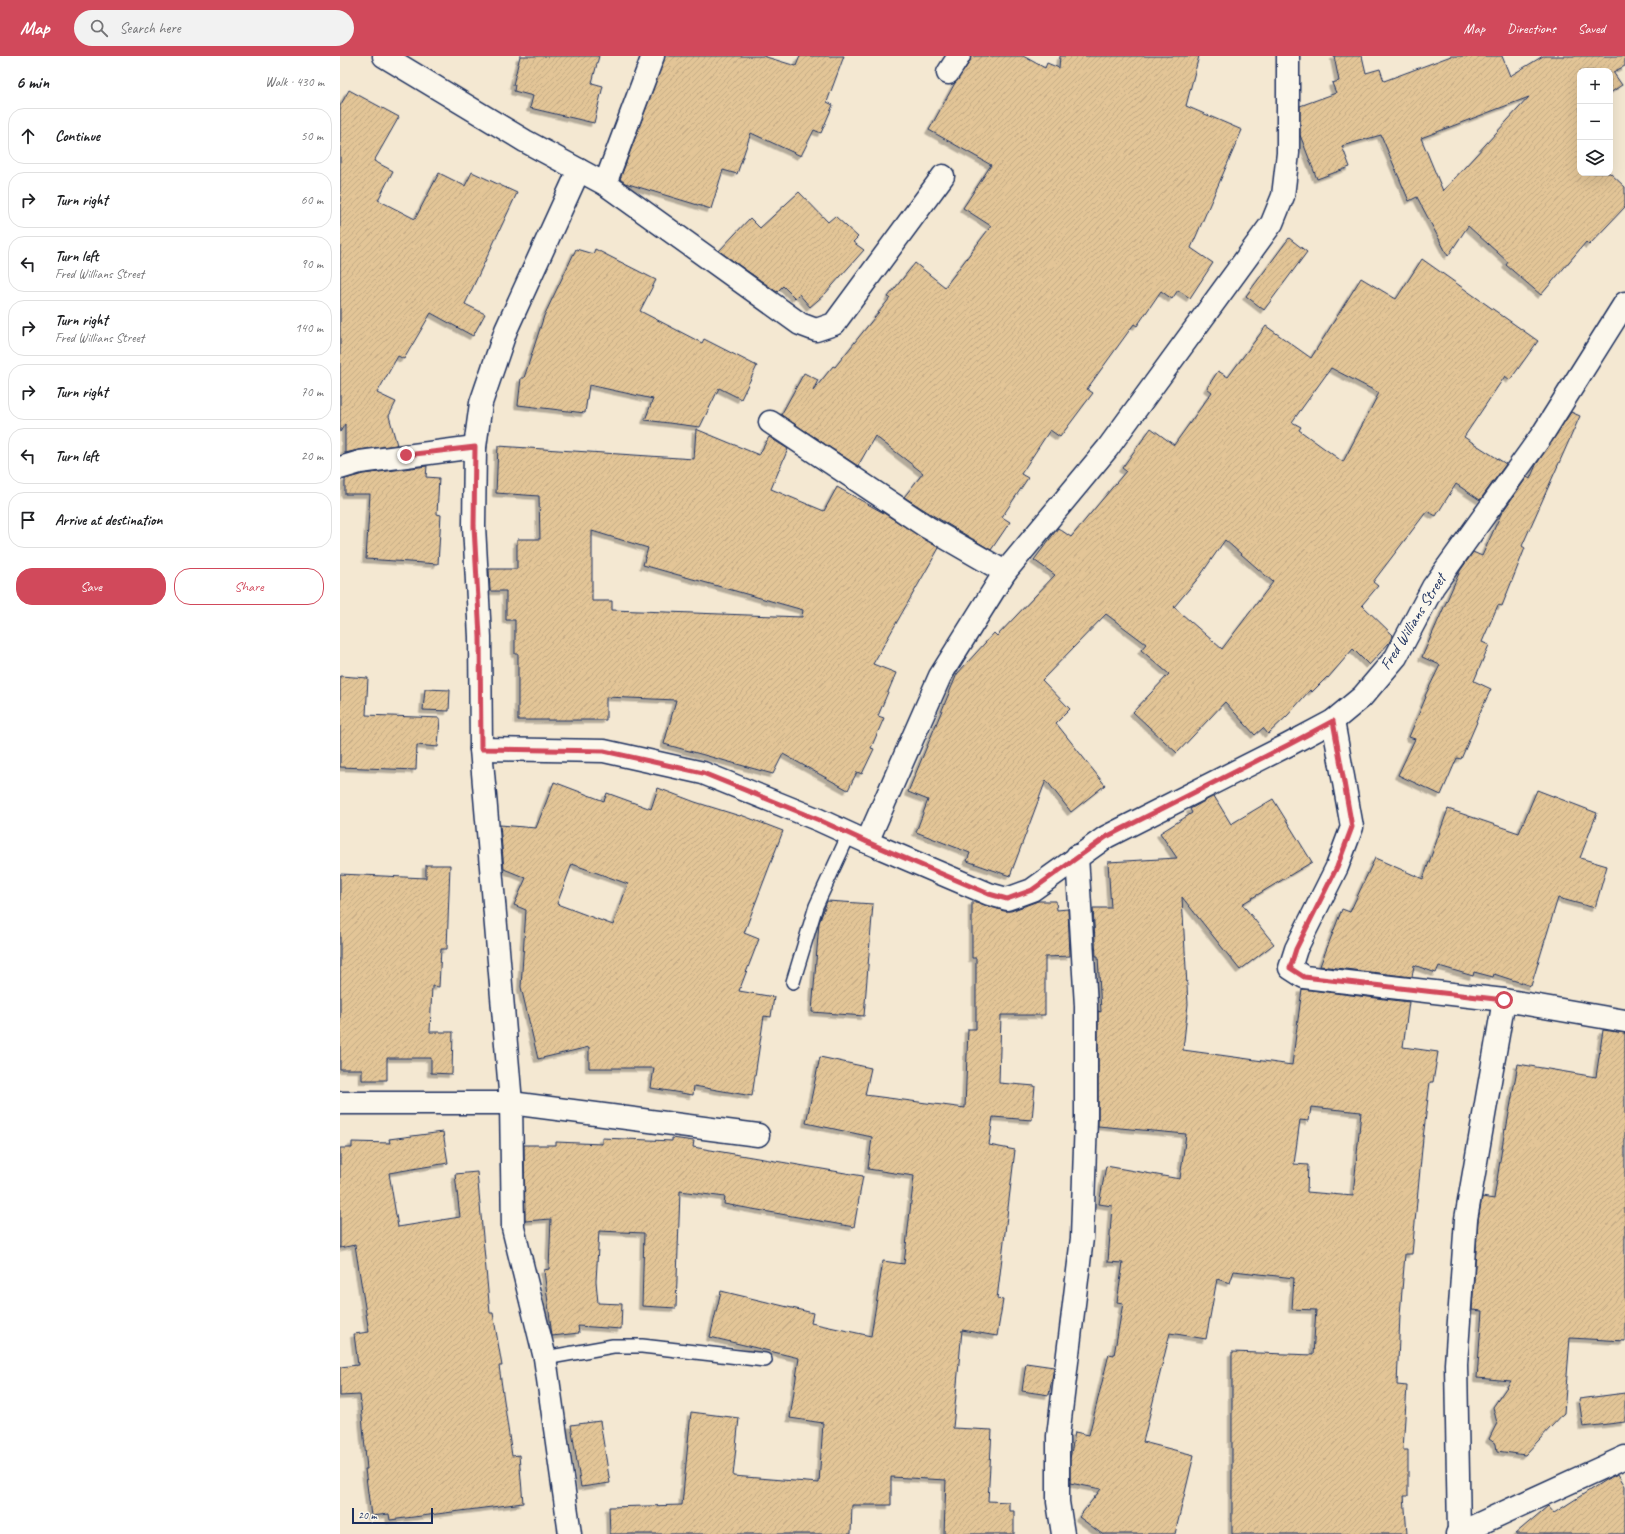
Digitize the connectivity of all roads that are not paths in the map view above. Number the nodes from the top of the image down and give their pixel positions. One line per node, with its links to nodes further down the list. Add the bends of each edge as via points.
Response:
1 (384, 56): 4 (street)
2 (653, 56): 6 (street)
3 (1288, 56): 11 (street, via 1288,153 1283,196 1272,223 1107,449)
4 (579, 170): 6 (street); 9 (street, via 506,330 481,403)
5 (943, 176): 6 (street, via 834,324 816,330 800,324)
6 (605, 184)
7 (1625, 302): 12 (street, Fred Willians Street, via 1542,435 1433,587 1396,657 1362,697)
8 (770, 422): 11 (street, via 927,527)
9 (475, 447): 10 (street, via 360,462); 13 (street, via 474,526 480,637)
10 (340, 468)
11 (1005, 572): 14 (street, via 940,676)
12 (1333, 721): 15 (street, Fred Willians Street, via 1106,837); 17 (street, via 1352,827 1337,867 1296,949 1290,968 1304,977)
13 (481, 749): 14 (street, Fred Willians Street, via 604,751 703,773); 20 (street)
14 (858, 838): 15 (street, Fred Willians Street, via 989,894 1007,899 1032,890); 16 (lane, via 816,906)
15 (1077, 856): 27 (street, via 1086,1006 1086,1118 1082,1238 1058,1436 1058,1502)
16 (793, 982)
17 (1504, 1000): 18 (street); 25 (street, via 1466,1219 1456,1364)
18 (1625, 1022)
19 (340, 1103): 20 (street)
20 (511, 1103): 21 (street); 22 (street, via 513,1228)
21 (758, 1135)
22 (545, 1358): 23 (lane, via 612,1346 642,1346); 26 (street)
23 (764, 1360)
24 (1625, 1457): 25 (street)
25 (1458, 1533)
26 (570, 1534)
27 (1063, 1534)

